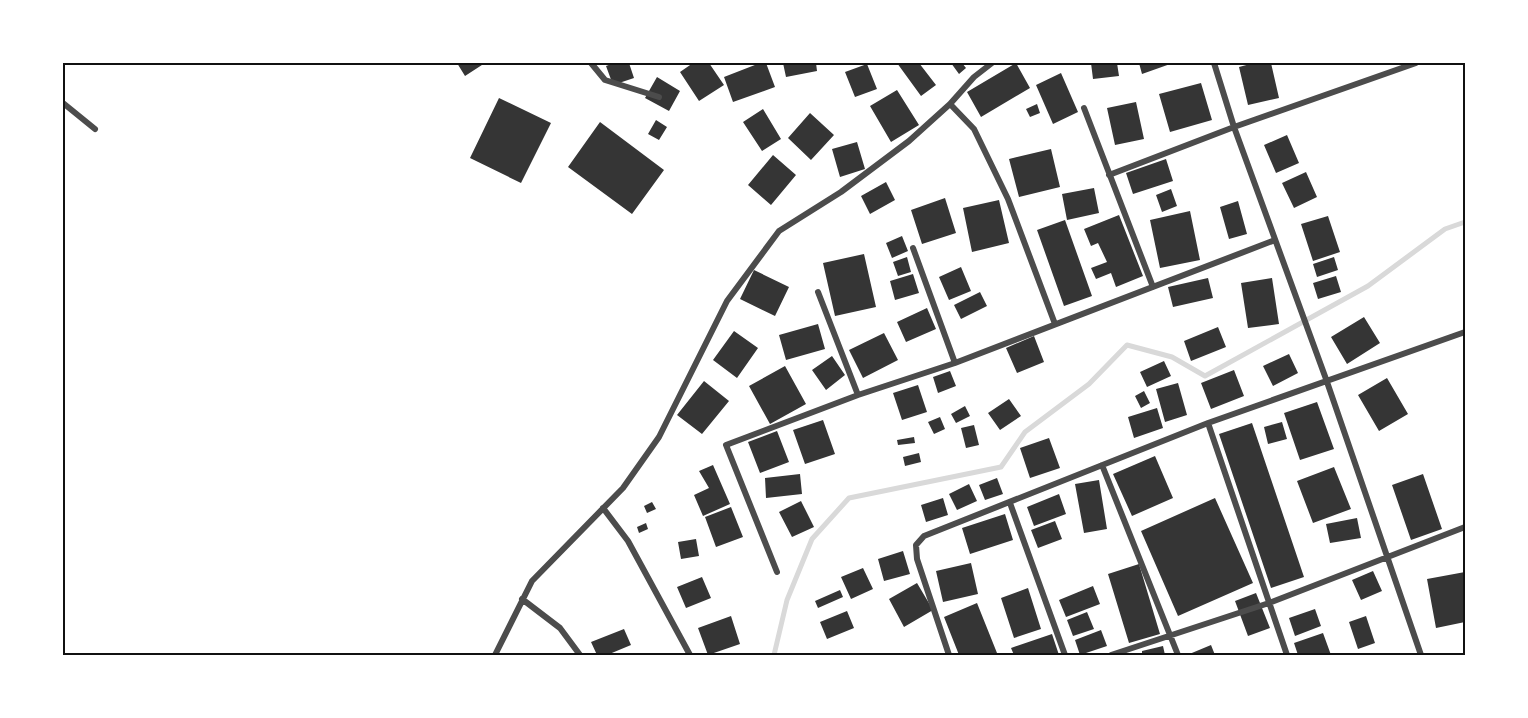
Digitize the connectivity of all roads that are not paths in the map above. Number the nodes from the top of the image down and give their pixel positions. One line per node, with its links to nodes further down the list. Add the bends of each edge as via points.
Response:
1 (591, 63): 5 (street, via 605,80)
2 (992, 63): 7 (street)
3 (1214, 63): 9 (street)
4 (1416, 63): 9 (street)
5 (659, 97)
6 (63, 103): 10 (street)
7 (950, 104): 16 (street, via 974,129 1008,199); 24 (street, via 909,141 841,192 779,231 727,301 659,437 623,488)
8 (1084, 108): 11 (street)
9 (1234, 127): 11 (street); 12 (street)
10 (95, 129)
11 (1109, 175): 14 (street)
12 (1275, 240): 14 (street); 19 (street)
13 (912, 248): 18 (street)
14 (1153, 286): 16 (street)
15 (818, 292): 20 (street)
16 (1055, 324): 18 (street)
17 (1465, 332): 19 (street)
18 (955, 363): 20 (street)
19 (1326, 379): 21 (street); 26 (street)
20 (858, 395): 27 (street, via 726,445)
21 (1208, 423): 22 (street); 29 (street)
22 (1102, 465): 23 (street); 30 (street)
23 (1010, 503): 34 (street, via 924,536 916,545 917,559); 35 (street)
24 (603, 508): 28 (street, via 532,581); 33 (street, via 628,541)
25 (1465, 527): 26 (street)
26 (1387, 558): 29 (street); 39 (street)
27 (777, 572)
28 (522, 599): 31 (street); 32 (street, via 560,628)
29 (1269, 603): 30 (street); 38 (street)
30 (1171, 636): 36 (street); 37 (street)
31 (495, 655)
32 (580, 655)
33 (690, 655)
34 (949, 655)
35 (1065, 655)
36 (1111, 655)
37 (1178, 655)
38 (1287, 655)
39 (1421, 655)

